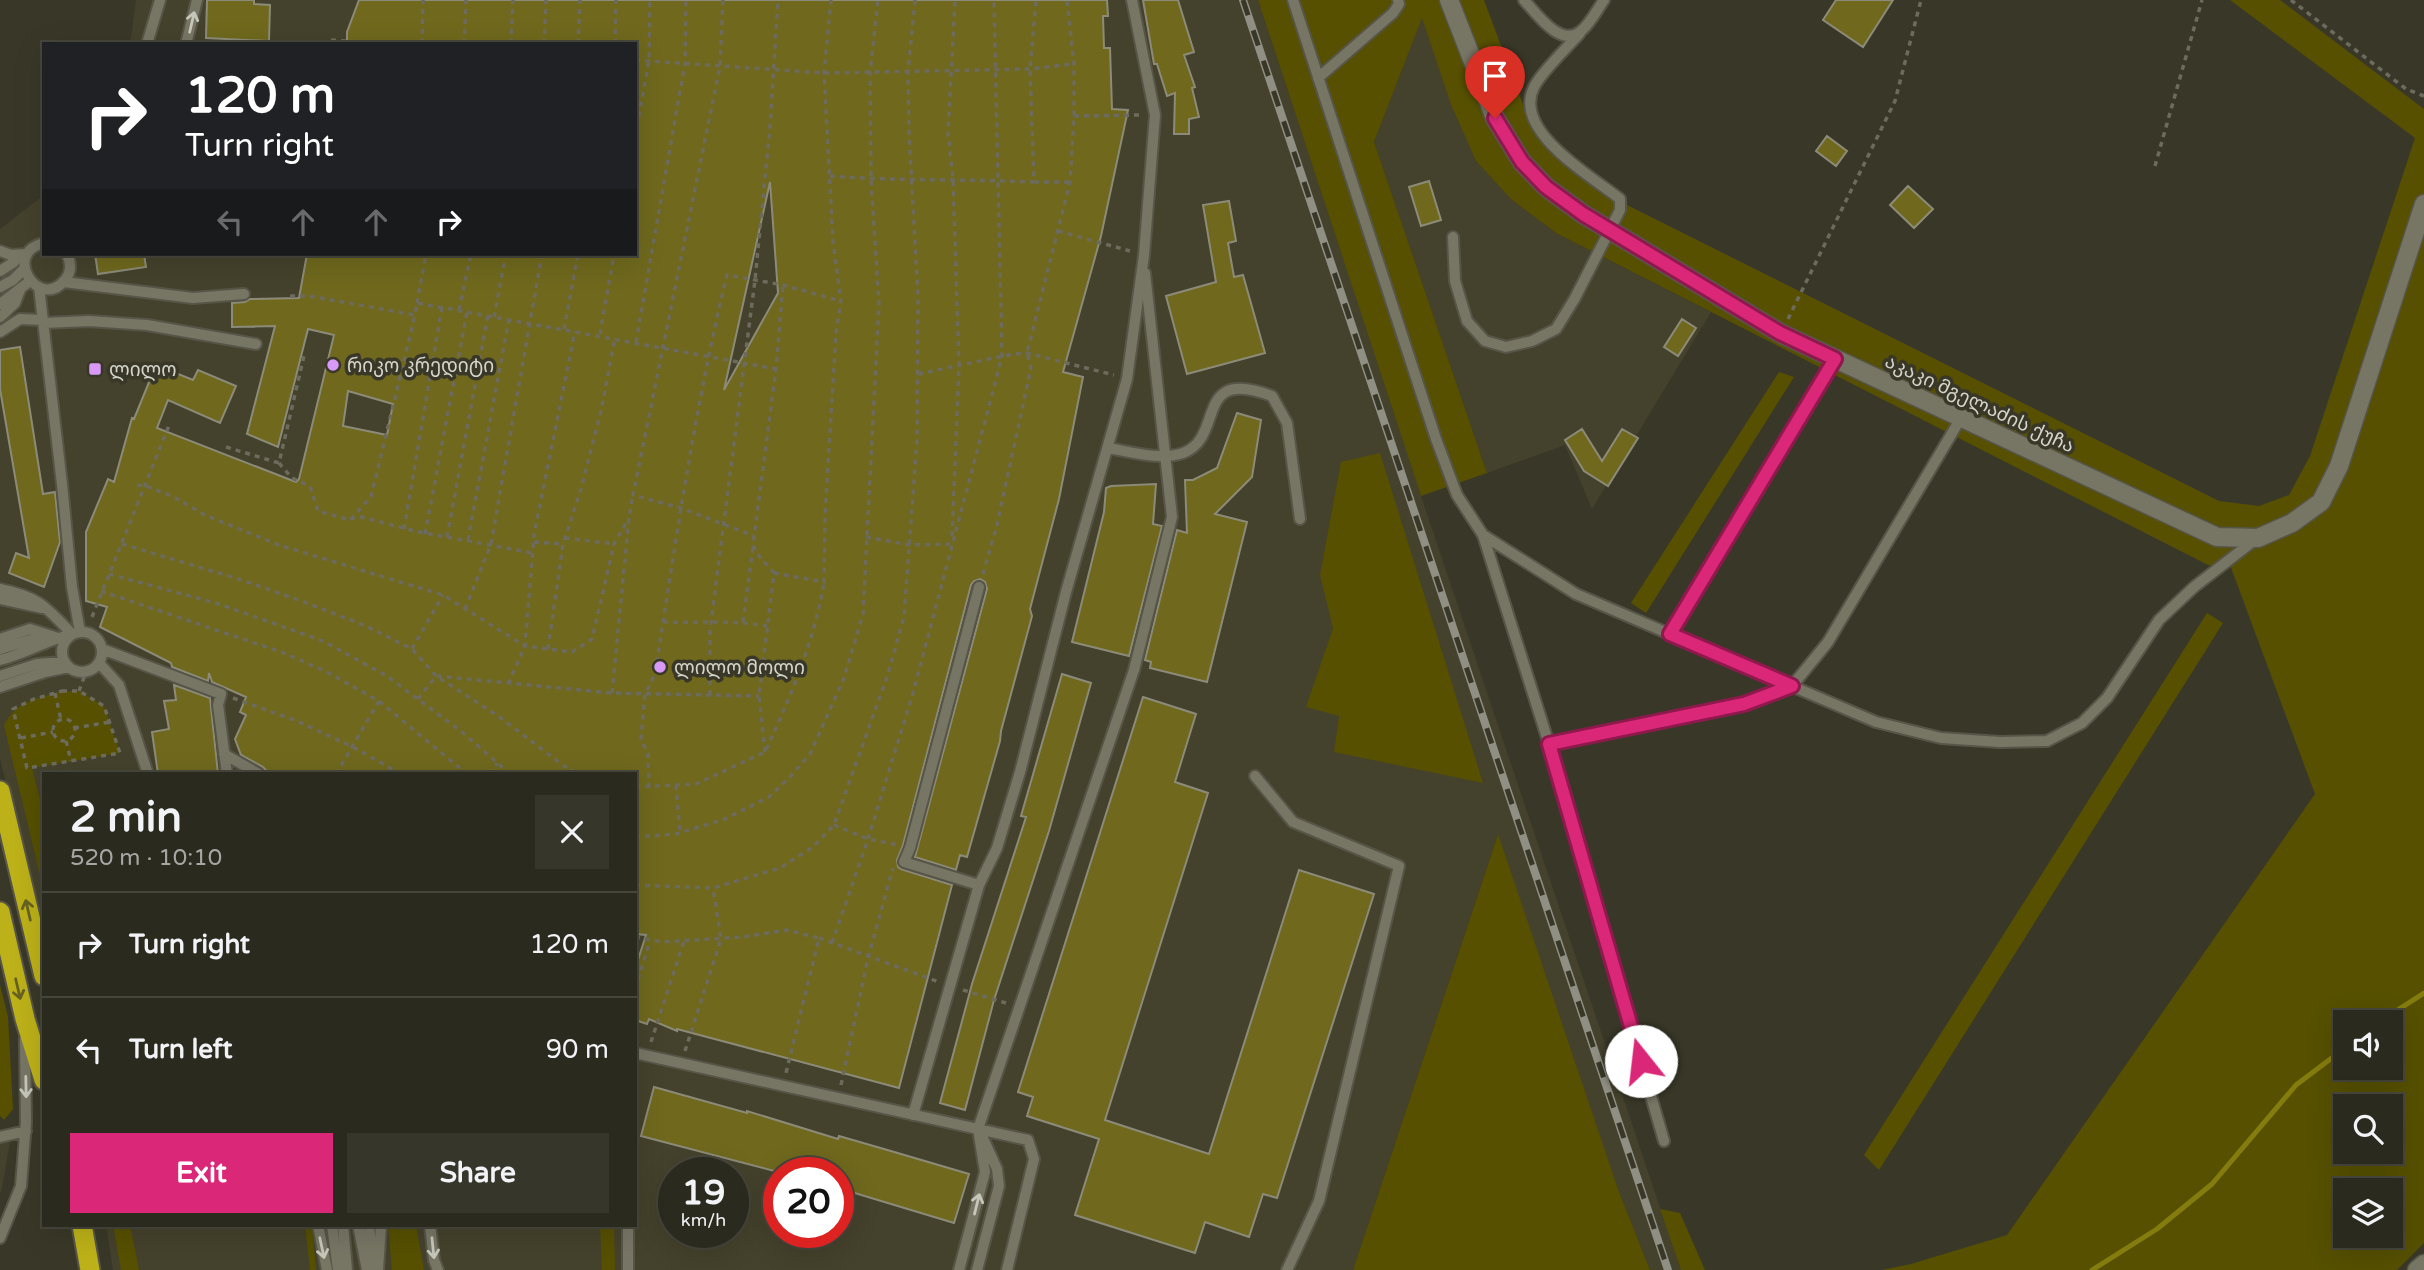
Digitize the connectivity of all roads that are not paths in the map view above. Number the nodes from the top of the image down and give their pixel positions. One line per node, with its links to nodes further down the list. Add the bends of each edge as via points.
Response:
1 (160, 0): 10 (lane)
2 (197, 0): 11 (lane, one-way to 2)
3 (1132, 0): 18 (lane, via 1155,115)
4 (1293, 0): 12 (lane)
5 (1398, 0): 12 (lane, via 1393,13)
6 (1449, 0): 14 (street, აკაკი მგელაძის ქუჩა, via 1495,118 1522,162 1546,187)
7 (1524, 0): 9 (lane, via 1556,32 1568,37)
8 (1604, 0): 9 (lane)
9 (1580, 33): 14 (lane, via 1534,86 1529,103 1534,123 1554,148 1620,199 1620,210)
10 (149, 42)
11 (186, 42)
12 (1318, 78): 37 (lane, via 1436,439 1457,495)
13 (2424, 204): 38 (street, აკაკი მგელაძის ქუჩა, via 2339,466 2321,502 2292,523)
14 (1609, 230): 15 (lane, via 1556,329 1506,348 1485,341 1467,321 1455,281); 32 (street, აკაკი მგელაძის ქუჩა, via 1780,333)
15 (1453, 237)
16 (42, 241): 17 (lane)
17 (11, 255): 20 (lane); 21 (lane, via 14,262)
18 (1143, 255): 34 (lane, via 1127,379); 35 (lane)
19 (67, 256): 22 (lane, via 70,268)
20 (24, 269): 23 (lane); 24 (lane)
21 (0, 271)
22 (64, 282): 23 (lane, via 52,288); 26 (lane, via 193,298)
23 (35, 284): 25 (lane); 29 (lane)
24 (0, 287)
25 (20, 290): 27 (lane); 28 (lane, via 15,303)
26 (244, 294)
27 (0, 304)
28 (0, 317)
29 (43, 322): 30 (lane, via 20,319); 31 (lane, via 147,325); 43 (lane)
30 (0, 332)
31 (256, 344)
32 (1835, 359): 33 (street, აკაკი მგელაძის ქუჩა); 44 (lane)
33 (1961, 418): 38 (street, აკაკი მგელაძის ქუჩა, via 2217,537); 53 (lane, via 1828,642)
34 (1108, 448): 35 (lane); 62 (lane, via 1005,822)
35 (1165, 457): 36 (lane, via 1189,450 1201,439 1215,400 1230,390 1255,390 1272,397 1287,423); 69 (lane, via 1172,517 1134,670)
36 (1300, 519)
37 (1483, 535): 44 (lane, via 1576,594); 55 (lane)
38 (2258, 538): 53 (lane, via 2159,620 2107,698 2082,723 2047,741 1941,738 1876,722)
39 (979, 587): 62 (lane, via 904,862)
40 (0, 589): 42 (lane, via 30,596)
41 (0, 599): 42 (lane)
42 (48, 610): 43 (lane)
43 (80, 633): 45 (lane); 48 (lane, via 97,639); 51 (lane, via 67,639 62,650)
44 (1670, 634): 53 (lane)
45 (53, 636): 46 (lane, via 30,629); 47 (lane); 49 (lane, via 27,653)
46 (0, 639)
47 (0, 649)
48 (102, 649): 50 (lane); 56 (lane, via 221,694 218,705)
49 (0, 660)
50 (99, 663): 51 (lane, via 86,672); 57 (lane, via 119,685)
51 (67, 665): 52 (lane, via 37,664); 54 (lane)
52 (0, 677)
53 (1792, 686): 55 (lane, via 1744,704)
54 (0, 687)
55 (1549, 744): 72 (lane)
56 (224, 754): 58 (lane); 59 (lane)
57 (147, 772)
58 (227, 772)
59 (256, 772)
60 (1255, 776): 95 (lane, via 1293,822 1399,866 1319,1201)
61 (0, 791): 64 (highway, one-way to 61)
62 (979, 885): 68 (lane)
63 (0, 912): 65 (highway, one-way to 65)
64 (42, 968)
65 (25, 1019): 67 (highway); 70 (lane, one-way to 70)
66 (641, 1055): 68 (lane)
67 (42, 1074)
68 (913, 1115): 69 (lane)
69 (978, 1129): 92 (lane, one-way to 69, via 985,1172); 93 (lane, via 997,1169 999,1186); 94 (lane, via 1028,1140 1034,1159)
70 (26, 1131): 71 (lane); 82 (lane, via 21,1186)
71 (0, 1137)
72 (1664, 1141)
73 (82, 1227): 84 (highway)
74 (318, 1227): 85 (lane, one-way to 85)
75 (332, 1227): 86 (lane)
76 (343, 1227): 87 (lane)
77 (359, 1227): 88 (lane)
78 (369, 1227): 88 (lane)
79 (381, 1227): 89 (lane)
80 (430, 1227): 90 (lane, one-way to 90)
81 (628, 1227): 91 (lane)
82 (0, 1238)
83 (2424, 1264): 96 (street)
84 (90, 1270)
85 (327, 1270)
86 (338, 1270)
87 (347, 1270)
88 (370, 1270)
89 (378, 1270)
90 (439, 1270)
91 (628, 1270)
92 (959, 1270)
93 (977, 1270)
94 (1007, 1270)
95 (1287, 1270)
96 (2417, 1270)

